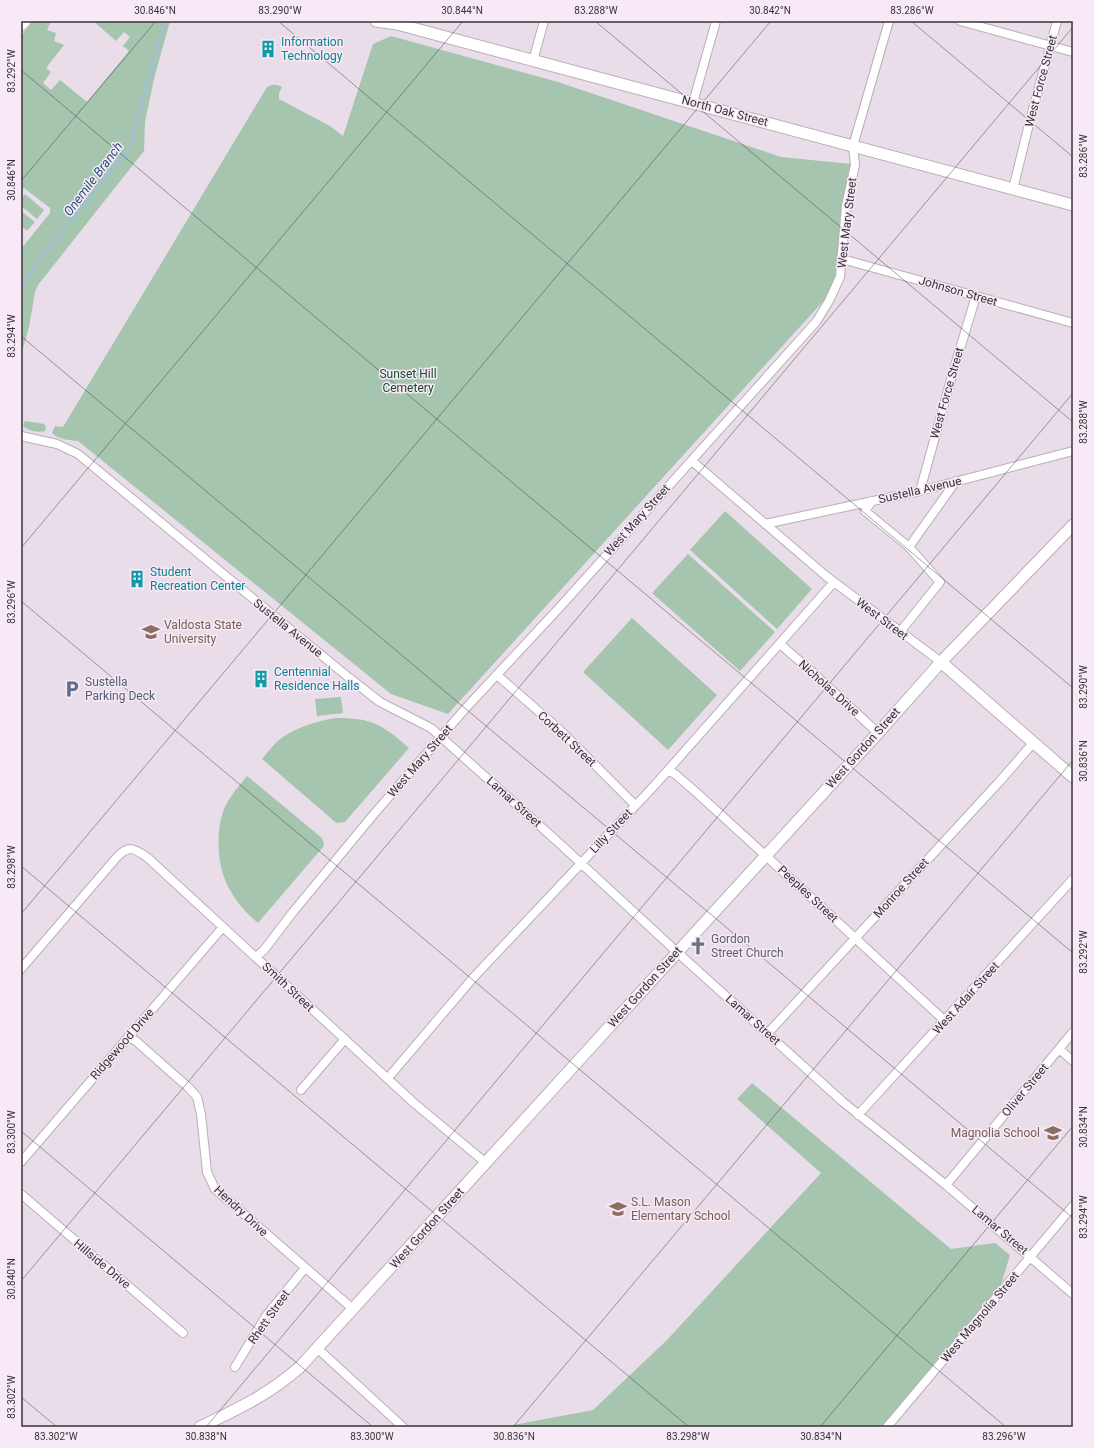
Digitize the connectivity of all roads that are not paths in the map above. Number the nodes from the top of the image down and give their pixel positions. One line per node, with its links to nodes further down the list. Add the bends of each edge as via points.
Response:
1 (24, 21): 8 (main road)
2 (376, 21): 11 (street, North Oak Street, via 397,24)
3 (544, 21): 11 (street)
4 (716, 21): 12 (street)
5 (888, 21): 13 (street, West Mary Street)
6 (960, 21): 9 (street)
7 (1057, 21): 9 (street, West Force Street)
8 (21, 24)
9 (1050, 45): 10 (street); 14 (street, West Force Street)
10 (1073, 52)
11 (533, 61): 12 (street, North Oak Street)
12 (692, 103): 13 (street, North Oak Street)
13 (853, 146): 14 (street, North Oak Street); 16 (street, West Mary Street, via 854,165 846,206)
14 (1013, 188): 15 (street, North Oak Street)
15 (1073, 205)
16 (842, 258): 17 (street, Johnson Street); 21 (street, West Mary Street, via 840,276 830,301 816,322)
17 (976, 296): 18 (street, Johnson Street); 23 (street, West Force Street)
18 (1073, 323)
19 (21, 436): 34 (street, Sustella Avenue, via 57,444 78,454 353,681 380,702 431,728)
20 (1073, 451): 22 (street, Sustella Avenue)
21 (692, 461): 25 (street, West Street); 32 (street, West Mary Street)
22 (956, 481): 23 (street, Sustella Avenue); 27 (street)
23 (920, 491): 24 (street, Sustella Avenue)
24 (872, 501): 25 (street, Sustella Avenue); 27 (street, via 865,511)
25 (765, 524): 28 (street, West Street)
26 (1073, 525): 31 (street, West Gordon Street)
27 (909, 548): 29 (street, via 940,582)
28 (834, 582): 29 (street, West Street); 30 (street, Lilly Street)
29 (900, 632): 31 (street, West Street)
30 (780, 644): 33 (street, Nicholas Drive); 36 (street, Lilly Street)
31 (941, 662): 33 (street, West Gordon Street); 35 (street, West Street)
32 (497, 675): 34 (street, West Mary Street); 38 (street, Corbett Street, via 565,735)
33 (878, 733): 39 (street, West Gordon Street)
34 (441, 738): 40 (street, Lamar Street); 45 (street, West Mary Street, via 374,814)
35 (1034, 742): 37 (street, West Street); 43 (street, Monroe Street)
36 (668, 770): 38 (street, Lilly Street); 39 (street, Peeples Street)
37 (1073, 777)
38 (635, 804): 40 (street, Lilly Street)
39 (765, 855): 43 (street, Peeples Street); 44 (street, West Gordon Street)
40 (581, 863): 44 (street, Lamar Street); 54 (street, Lilly Street, via 473,978)
41 (1073, 879): 47 (street, West Adair Street)
42 (223, 927): 45 (street, Smith Street); 46 (street, Smith Street, via 148,858 135,849 127,849); 50 (street, Ridgewood Drive)
43 (856, 939): 47 (street, Peeples Street); 49 (street, Monroe Street)
44 (677, 952): 49 (street, Lamar Street); 58 (street, West Gordon Street)
45 (256, 957): 51 (street, Smith Street)
46 (21, 969)
47 (945, 1021): 56 (street, West Adair Street)
48 (1073, 1032): 52 (street, Oliver Street)
49 (768, 1033): 56 (street, Lamar Street)
50 (128, 1037): 57 (street, Ridgewood Drive); 63 (street, Hendry Drive, via 136,1041 197,1097 207,1172 215,1189)
51 (345, 1039): 54 (street, Smith Street); 55 (street)
52 (1059, 1049): 53 (street); 59 (street, Oliver Street)
53 (1073, 1061)
54 (388, 1078): 58 (street, Smith Street)
55 (301, 1090)
56 (858, 1115): 59 (street, Lamar Street)
57 (21, 1162)
58 (486, 1163): 65 (street, West Gordon Street)
59 (946, 1185): 62 (street, Lamar Street)
60 (21, 1194): 66 (street, Hillside Drive)
61 (1073, 1206): 62 (street, West Magnolia Street)
62 (1031, 1257): 64 (street, Lamar Street); 71 (street, West Magnolia Street)
63 (305, 1268): 65 (street, Hendry Drive); 68 (street, Rhett Street, via 266,1316)
64 (1073, 1294)
65 (353, 1309): 67 (street, West Gordon Street)
66 (183, 1333)
67 (317, 1348): 69 (street, West Gordon Street, via 283,1382); 70 (street)
68 (235, 1367)
69 (206, 1426)
70 (403, 1427)
71 (887, 1427)

